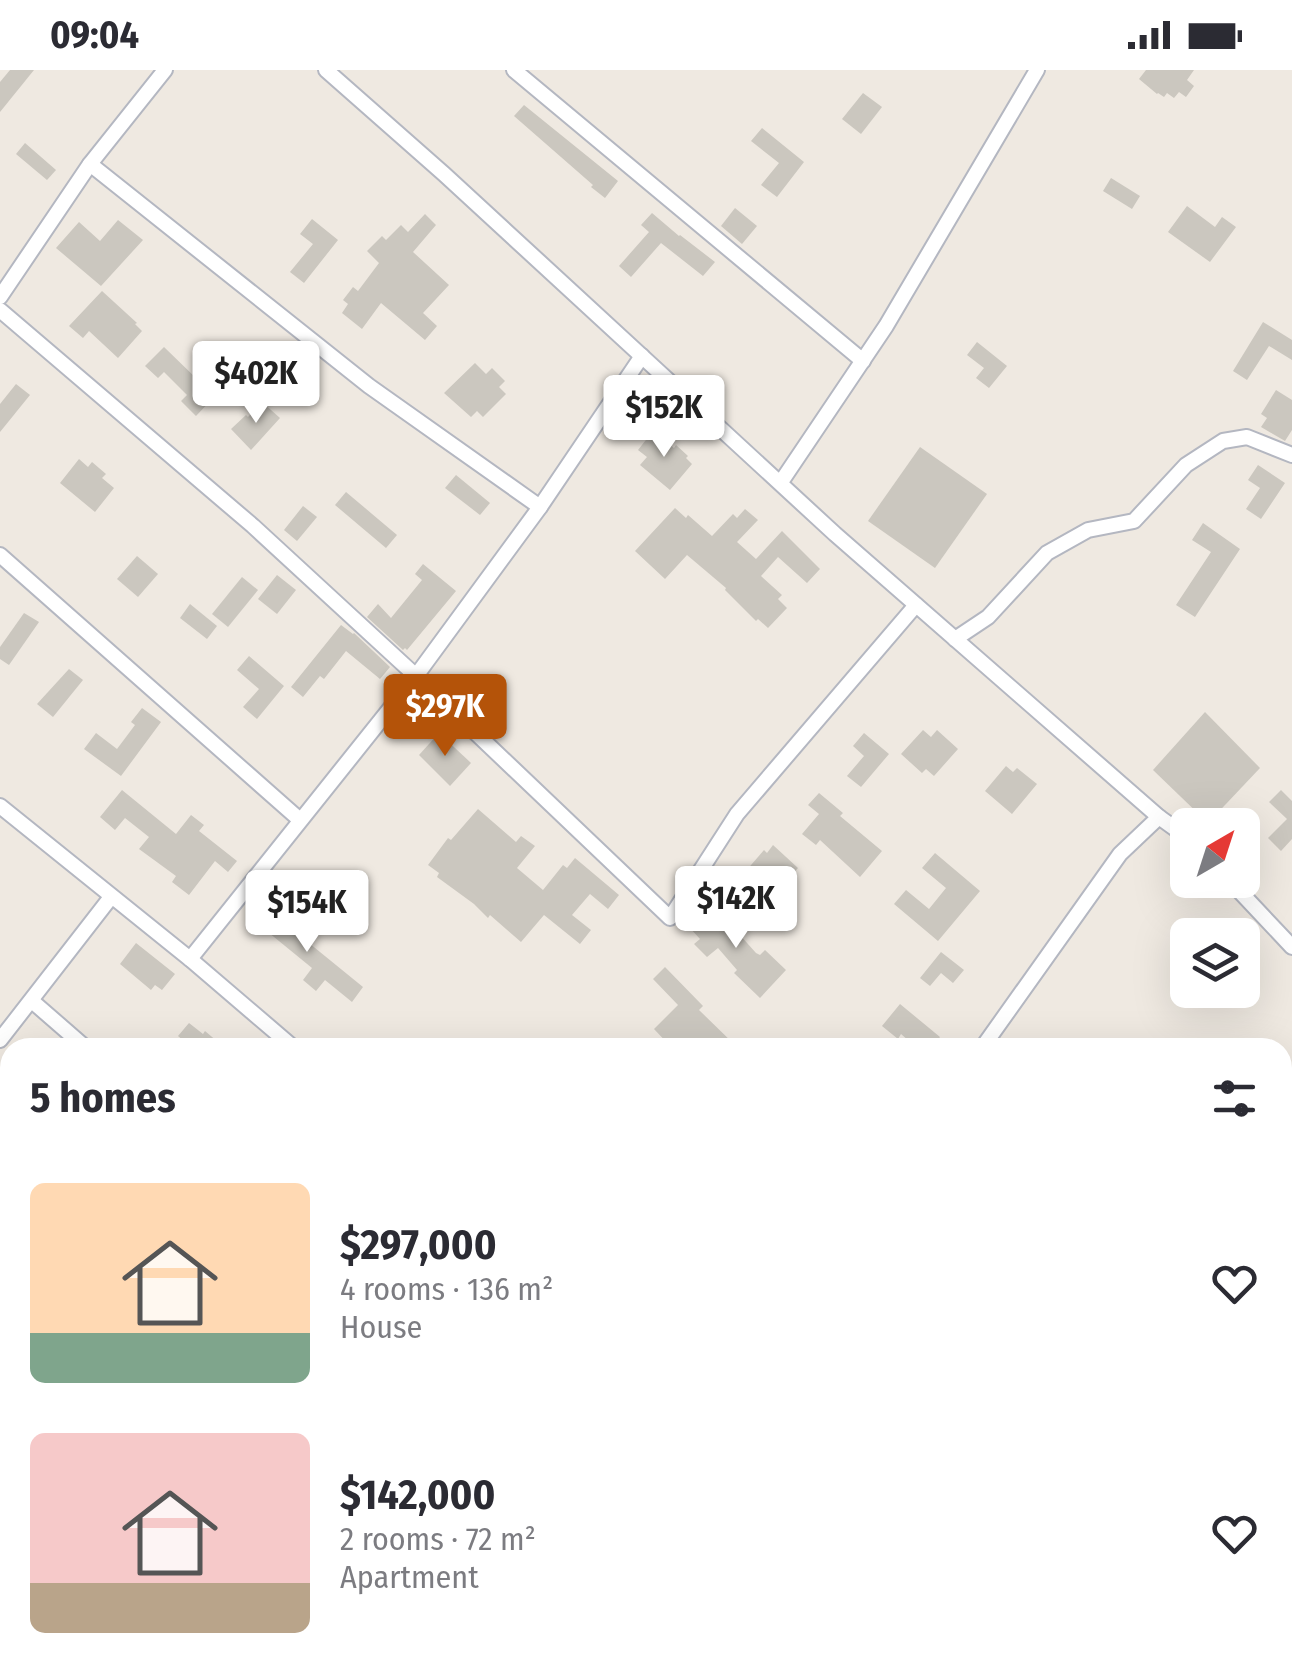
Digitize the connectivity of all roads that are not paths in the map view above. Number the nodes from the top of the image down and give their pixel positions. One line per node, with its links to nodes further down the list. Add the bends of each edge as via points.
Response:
1 (165, 70): 5 (street)
2 (326, 70): 8 (street)
3 (514, 70): 9 (street)
4 (1037, 70): 9 (street)
5 (90, 164): 6 (street); 12 (street, via 369,386)
6 (0, 297)
7 (0, 310): 16 (street)
8 (642, 356): 11 (street); 12 (street)
9 (863, 360): 11 (street)
10 (1292, 455): 15 (street, via 1248,437 1223,440 1186,465 1134,521 1088,530 1048,553 988,617)
11 (782, 482): 14 (street)
12 (540, 507): 16 (street)
13 (0, 555): 19 (street)
14 (916, 606): 15 (street); 16 (street, via 737,814 670,918)
15 (954, 639): 18 (street)
16 (416, 676): 19 (street)
17 (0, 806): 21 (street)
18 (1159, 817): 20 (street); 29 (street, via 1109,868)
19 (300, 820): 24 (street)
20 (1170, 825)
21 (111, 897): 24 (street); 25 (street)
22 (1246, 898): 23 (street)
23 (1292, 947)
24 (190, 959): 28 (street)
25 (32, 1001): 26 (street); 27 (street)
26 (2, 1038)
27 (75, 1038)
28 (282, 1038)
29 (989, 1038)

